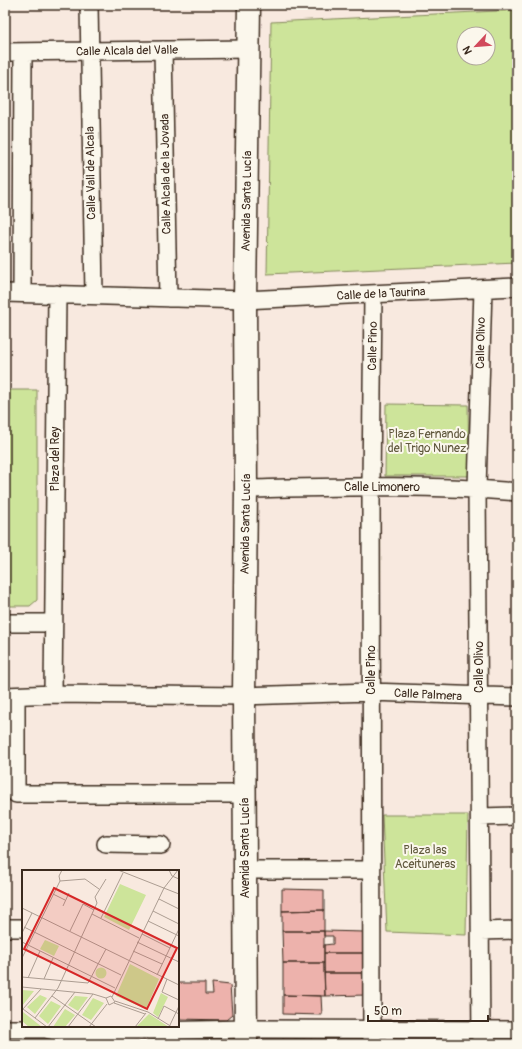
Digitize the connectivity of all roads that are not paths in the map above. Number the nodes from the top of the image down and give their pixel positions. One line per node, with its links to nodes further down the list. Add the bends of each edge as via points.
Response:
1 (89, 5): 5 (street, Calle Vall de Alcala)
2 (249, 5): 3 (street, Avenida Santa Lucía)
3 (250, 49): 4 (street, Calle Alcala del Valle); 16 (street, Avenida Santa Lucía)
4 (163, 50): 5 (street, Calle Alcala del Valle); 15 (street, Calle Alcala de la Jovada)
5 (88, 51): 7 (street, Calle Alcala del Valle); 13 (street, Calle Vall de Alcala)
6 (5, 52): 7 (street, Calle Alcala del Valle)
7 (23, 52): 11 (street)
8 (517, 287): 9 (street, Calle de la Taurina)
9 (482, 289): 14 (street, Calle de la Taurina); 18 (street, Calle Olivo)
10 (5, 293): 11 (street, Calle de la Taurina)
11 (22, 293): 12 (street, Calle de la Taurina)
12 (57, 294): 13 (street, Calle de la Taurina); 22 (street, Plaza del Rey)
13 (94, 295): 15 (street, Calle de la Taurina)
14 (373, 295): 16 (street, Calle de la Taurina); 17 (street, Calle Pino)
15 (168, 298): 16 (street, Calle de la Taurina)
16 (245, 300): 19 (street, Avenida Santa Lucía)
17 (372, 486): 18 (street, Calle Limonero); 19 (street, Calle Limonero); 23 (street, Calle Pino)
18 (477, 488): 20 (street, Calle Limonero); 27 (street, Calle Olivo)
19 (246, 489): 26 (street, Avenida Santa Lucía)
20 (517, 492)
21 (5, 623): 22 (street)
22 (54, 623): 24 (street, Plaza del Rey)
23 (371, 692): 26 (street, Calle Palmera); 27 (street, Calle Palmera); 35 (street, Calle Pino)
24 (54, 694): 25 (street, Calle Palmera); 26 (street, Calle Palmera)
25 (11, 696): 29 (street, via 16,794)
26 (244, 696): 29 (street, Avenida Santa Lucía)
27 (479, 697): 28 (street, Calle Palmera); 31 (street, Calle Olivo)
28 (517, 697)
29 (244, 794): 34 (street, Avenida Santa Lucía)
30 (517, 816): 31 (street)
31 (480, 817): 39 (street, Calle Olivo)
32 (106, 844): 33 (street)
33 (161, 845)
34 (245, 870): 35 (street); 43 (street, Avenida Santa Lucía)
35 (371, 870): 45 (street, Calle Pino)
36 (5, 928): 37 (street)
37 (22, 928)
38 (517, 930): 39 (street)
39 (482, 931): 44 (street, Calle Olivo)
40 (45, 1027): 41 (street); 46 (street)
41 (5, 1029)
42 (517, 1030): 44 (street)
43 (246, 1036): 45 (street); 46 (street)
44 (481, 1036): 45 (street)
45 (372, 1037)
46 (64, 1038)

